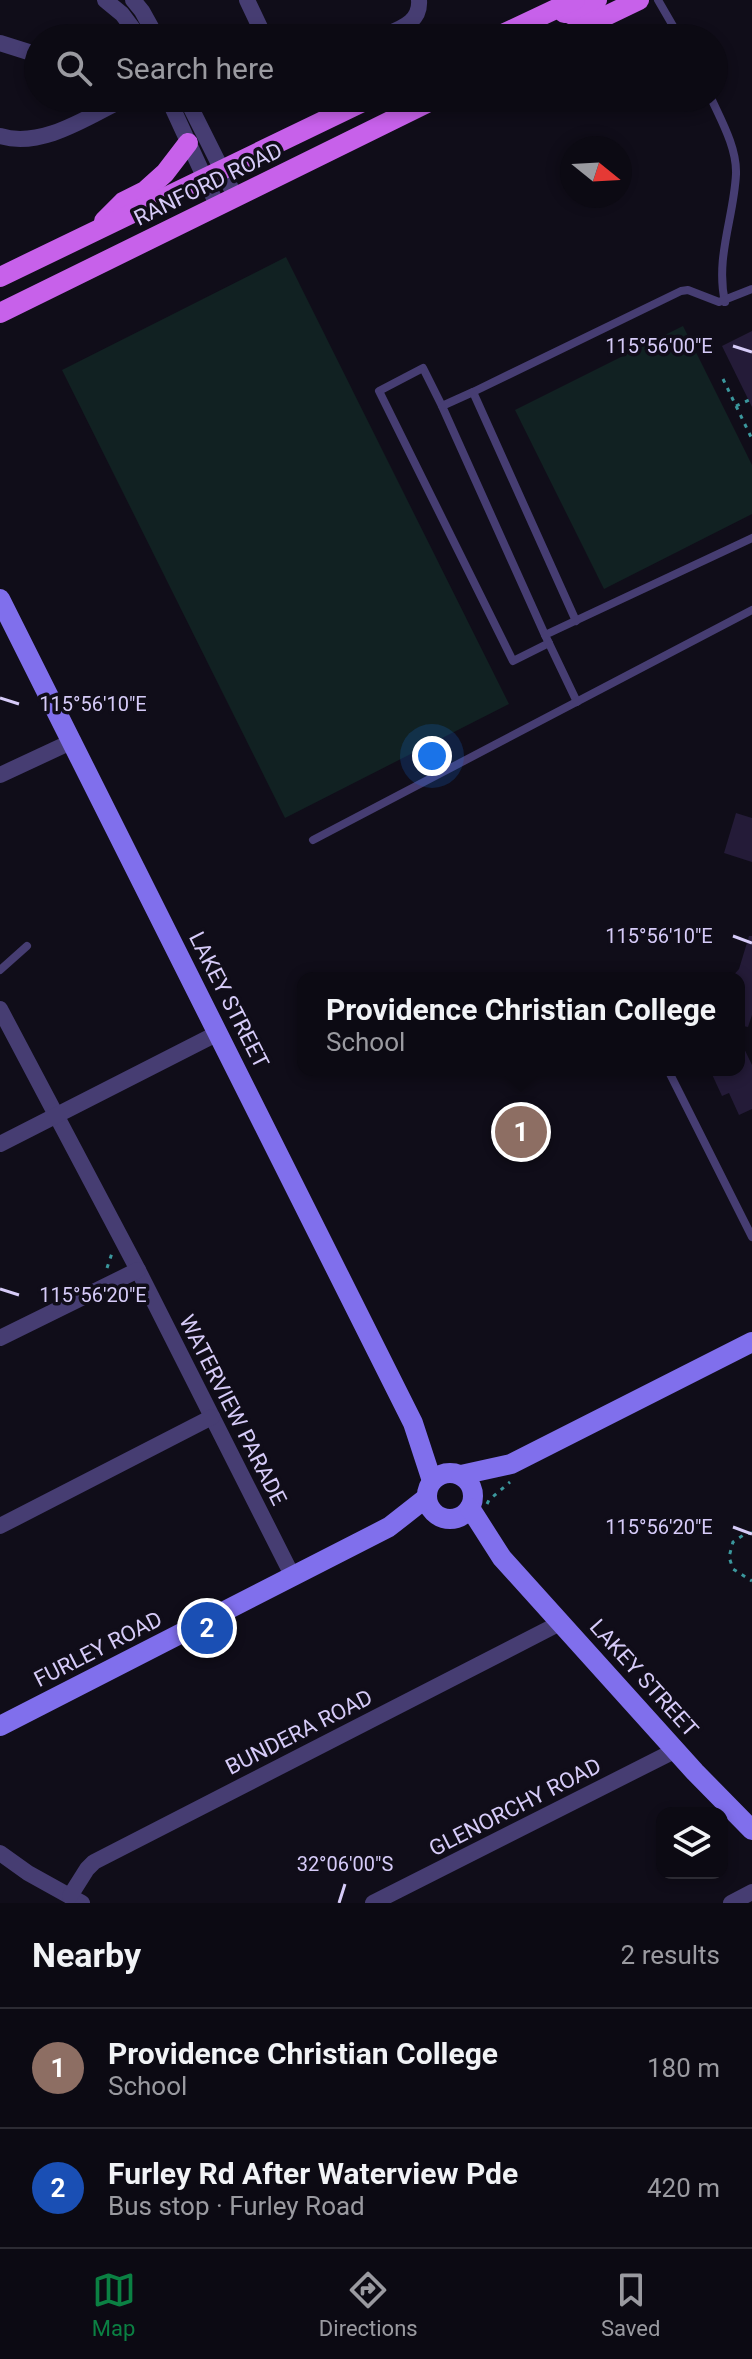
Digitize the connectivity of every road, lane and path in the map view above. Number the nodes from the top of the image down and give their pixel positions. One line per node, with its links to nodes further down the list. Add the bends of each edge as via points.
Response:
1 (105, 0): 8 (street)
2 (247, 0): 12 (street)
3 (419, 0): 13 (street, via 419,13)
4 (575, 0): 9 (main road)
5 (597, 0): 9 (main road, via 572,13)
6 (639, 0): 15 (main road)
7 (658, 0): 16 (lane)
8 (132, 4): 10 (street); 11 (street)
9 (548, 13): 14 (main road)
10 (137, 24)
11 (147, 24)
12 (258, 24)
13 (407, 24)
14 (524, 24)
15 (589, 24)
16 (672, 24)
17 (0, 43): 18 (street)
18 (24, 51)
19 (98, 112): 25 (street)
20 (174, 112): 27 (street)
21 (191, 112): 28 (street)
22 (342, 112): 28 (main road, RANFORD ROAD)
23 (409, 112): 29 (main road, RANFORD ROAD)
24 (717, 112): 33 (lane, via 737,171 723,254)
25 (94, 114): 26 (street, via 33,139)
26 (0, 136)
27 (188, 143): 28 (street); 30 (main road, via 165,173 123,202)
28 (213, 175): 29 (street); 30 (main road, RANFORD ROAD)
29 (227, 202): 34 (main road, RANFORD ROAD)
30 (93, 233): 31 (main road, RANFORD ROAD)
31 (0, 277)
32 (752, 289): 33 (lane)
33 (725, 302): 36 (lane, via 681,291)
34 (0, 313)
35 (723, 379): 39 (path)
36 (473, 392): 38 (lane); 44 (lane)
37 (749, 400): 39 (path)
38 (442, 406): 45 (lane); 45 (lane, via 423,368 379,391 513,661)
39 (736, 406): 40 (path)
40 (752, 439)
41 (752, 538): 44 (lane)
42 (0, 599): 47 (street, LAKEY STREET)
43 (752, 610): 46 (lane)
44 (576, 621): 45 (lane)
45 (547, 639): 46 (lane)
46 (577, 702): 49 (lane)
47 (73, 741): 48 (street); 53 (street, LAKEY STREET)
48 (0, 775)
49 (313, 840)
50 (27, 946): 51 (lane)
51 (0, 970)
52 (0, 1009): 55 (street, WATERVIEW PARADE)
53 (218, 1033): 55 (street); 64 (street, LAKEY STREET)
54 (671, 1076): 57 (lane)
55 (57, 1116): 56 (street); 59 (street, WATERVIEW PARADE)
56 (0, 1144)
57 (752, 1237)
58 (112, 1248): 60 (path, via 107,1268)
59 (138, 1270): 61 (street); 63 (street, WATERVIEW PARADE)
60 (99, 1274)
61 (0, 1338)
62 (752, 1342): 65 (street)
63 (212, 1417): 69 (street); 72 (street, WATERVIEW PARADE)
64 (413, 1423): 66 (street, LAKEY STREET); 67 (street, LAKEY STREET)
65 (511, 1464): 66 (street); 68 (street)
66 (457, 1474): 67 (street, via 438,1476); 68 (street, LAKEY STREET, via 471,1485)
67 (429, 1489): 68 (street, LAKEY STREET, via 431,1511); 70 (street, FURLEY ROAD)
68 (459, 1511): 70 (street, FURLEY ROAD); 74 (street, LAKEY STREET)
69 (0, 1526)
70 (389, 1527): 72 (street, FURLEY ROAD)
71 (752, 1533): 73 (path, via 733,1542 729,1557 733,1569)
72 (293, 1577): 75 (street, FURLEY ROAD)
73 (752, 1581)
74 (562, 1622): 76 (street, LAKEY STREET); 80 (street, BUNDERA ROAD, via 94,1862)
75 (0, 1726)
76 (676, 1750): 77 (street, LAKEY STREET); 81 (street, GLENORCHY ROAD)
77 (748, 1818)
78 (0, 1853): 80 (street)
79 (752, 1892): 82 (street)
80 (76, 1900)
81 (373, 1903)
82 (731, 1903)

